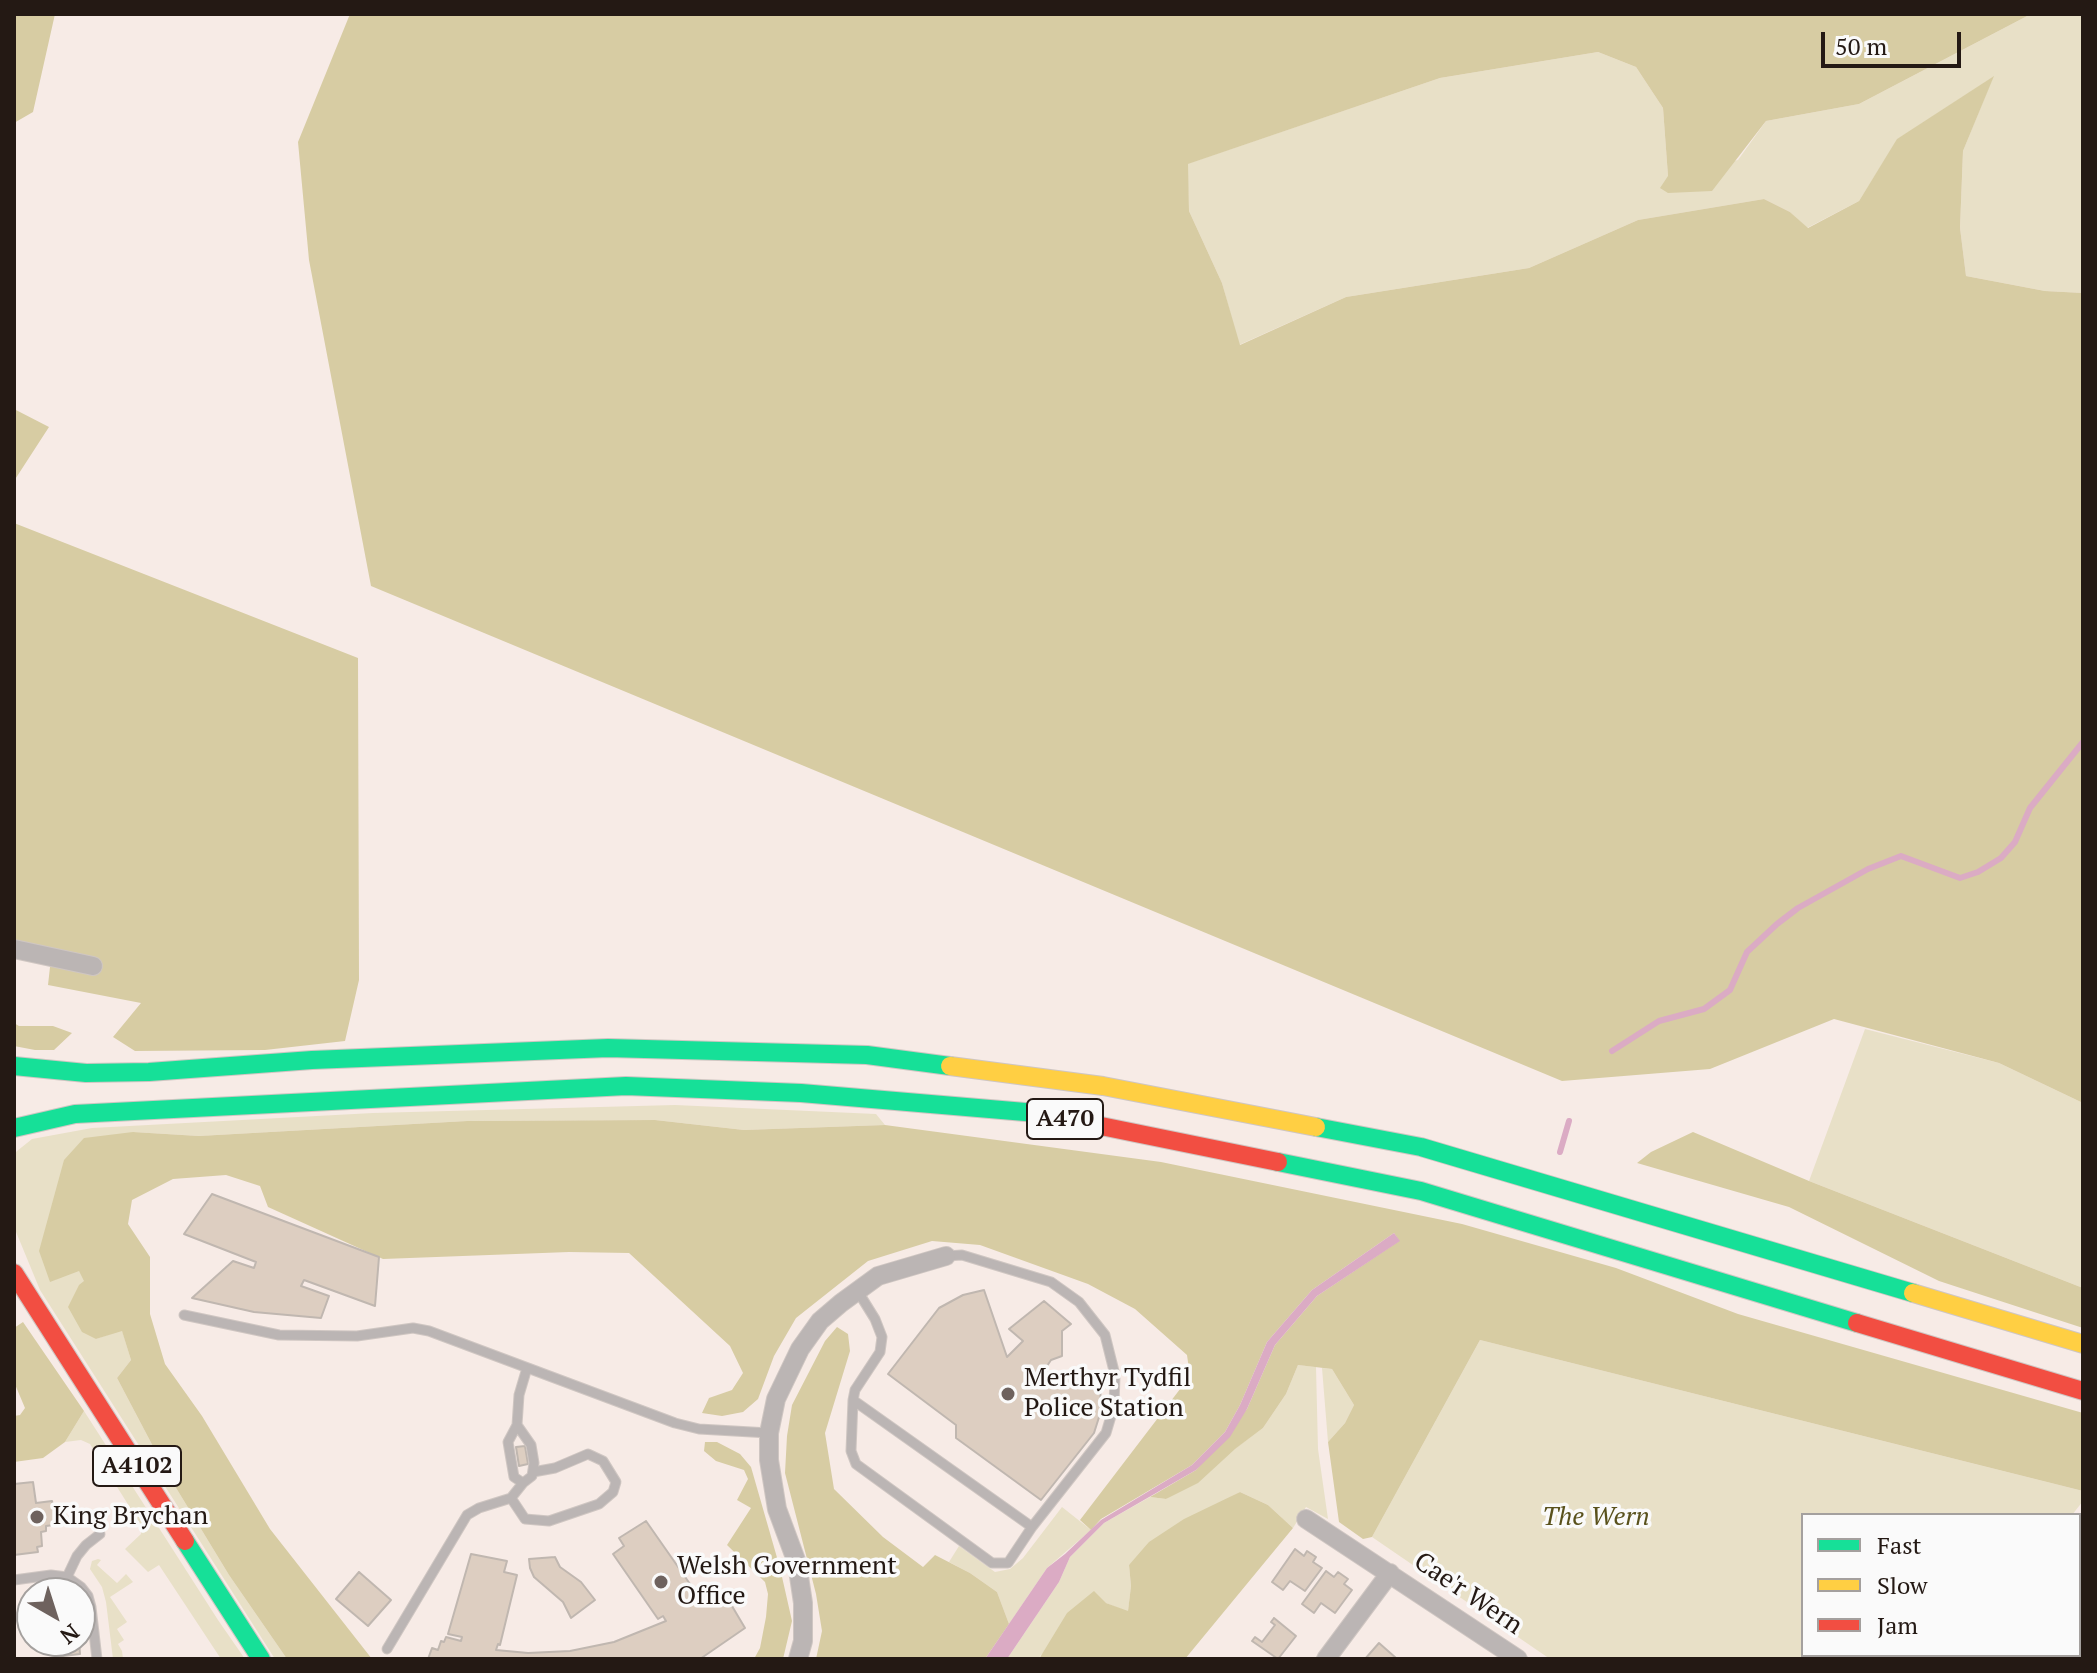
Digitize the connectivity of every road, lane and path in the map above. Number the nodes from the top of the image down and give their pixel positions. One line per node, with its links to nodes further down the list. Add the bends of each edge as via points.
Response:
1 (14, 949): 2 (street)
2 (93, 966)
3 (14, 1066): 9 (main road, A470, via 149,1072 608,1048 867,1055 1103,1086 1421,1147)
4 (14, 1128): 11 (main road, A470, via 75,1114 626,1086 1027,1111 1421,1191)
5 (946, 1256): 7 (street, via 878,1276); 19 (lane, via 962,1255 1051,1282 1079,1302 1105,1335 1115,1375 1106,1433)
6 (14, 1273): 25 (main road, A4102)
7 (857, 1290): 12 (lane, via 882,1337 880,1352); 14 (street, via 820,1321 800,1349 776,1399)
8 (184, 1315): 10 (lane, via 292,1336 357,1336 413,1328)
9 (2083, 1344)
10 (527, 1368): 13 (lane); 14 (lane, via 675,1423)
11 (2083, 1391)
12 (853, 1400): 19 (lane); 19 (lane, via 851,1451 856,1464 992,1563 1008,1563)
13 (517, 1425): 15 (lane, via 531,1445); 16 (lane, via 508,1442 514,1477)
14 (769, 1433): 26 (street, via 777,1509 797,1563 803,1603)
15 (533, 1472): 16 (lane); 17 (lane, via 588,1454 603,1461 616,1482 599,1504 549,1521 525,1519)
16 (523, 1483): 17 (lane)
17 (511, 1498): 24 (lane, via 467,1515)
18 (1306, 1519): 21 (street, Cae'r Wern)
19 (1032, 1527)
20 (100, 1534): 23 (lane, via 86,1545)
21 (1390, 1573): 27 (street, Cae'r Wern); 28 (street, Cae'r Wern)
22 (36, 1577): 23 (lane)
23 (67, 1577)
24 (387, 1649)
25 (261, 1659)
26 (798, 1659)
27 (1326, 1659)
28 (1518, 1659)

